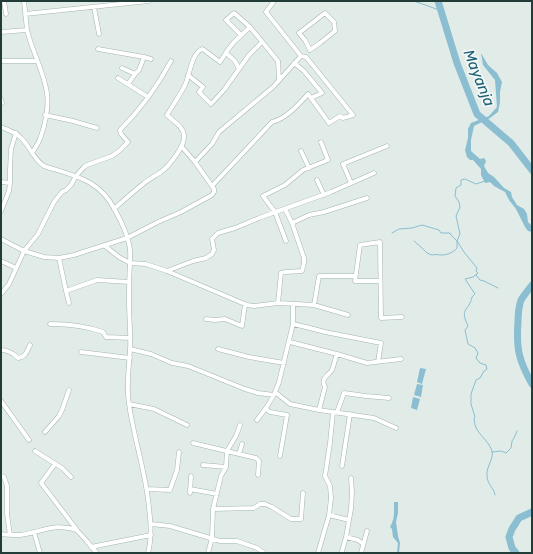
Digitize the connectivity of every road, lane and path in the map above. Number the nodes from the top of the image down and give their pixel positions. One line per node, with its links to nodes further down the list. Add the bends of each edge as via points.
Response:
1 (4, 1): 6 (street)
2 (24, 1): 7 (street)
3 (149, 1): 5 (street)
4 (274, 1): 17 (street, via 266,12)
5 (94, 7): 7 (street); 11 (street)
6 (6, 14)
7 (25, 14): 9 (street)
8 (250, 27): 12 (street); 12 (street, via 234,13 226,20); 14 (street)
9 (27, 30): 10 (street); 21 (street)
10 (1, 32)
11 (99, 34)
12 (241, 35): 16 (street)
13 (329, 35): 13 (street, via 310,50 299,33 326,13 334,22 335,31)
14 (262, 42): 25 (street); 29 (street, via 278,61)
15 (98, 49): 18 (street)
16 (226, 53): 25 (street); 27 (street, via 220,62 204,50 199,50)
17 (301, 56): 23 (street); 32 (street, via 306,57 353,115 343,118 340,116 329,123)
18 (144, 57): 19 (street); 26 (street, via 139,70)
19 (151, 59)
20 (1, 61): 21 (street)
21 (37, 61): 35 (street, via 47,93)
22 (171, 61): 31 (street)
23 (294, 63): 29 (street); 32 (street, via 322,93)
24 (122, 68): 26 (street)
25 (239, 69): 27 (street, via 211,104 199,92 203,87)
26 (134, 74): 30 (street)
27 (188, 75): 41 (street, via 167,115 184,132)
28 (118, 78): 30 (street)
29 (279, 79): 44 (street, via 219,132)
30 (128, 84): 31 (street)
31 (148, 97): 47 (street, via 120,130 128,141 125,146 112,156 87,164)
32 (311, 98): 52 (street, via 308,94 278,121 272,122)
33 (1, 99): 34 (street)
34 (1, 103)
35 (45, 115): 37 (street); 43 (street, via 43,129)
36 (1, 128): 38 (street)
37 (97, 128)
38 (16, 133): 43 (street); 51 (street, via 11,149)
39 (321, 142): 45 (street, via 328,160)
40 (387, 146): 50 (street, via 343,164)
41 (182, 147): 44 (street); 55 (street, via 161,172 141,185)
42 (301, 151): 45 (street)
43 (32, 153): 47 (street, via 44,166)
44 (196, 162): 52 (street)
45 (309, 168): 58 (street, via 285,185 263,196)
46 (374, 173): 50 (street)
47 (76, 176): 55 (street, via 100,189); 64 (street, via 54,202 38,234)
48 (318, 180): 53 (street)
49 (1, 182): 51 (street)
50 (351, 183): 53 (street)
51 (10, 184): 57 (street)
52 (212, 186): 60 (street, via 212,195)
53 (324, 195): 56 (street)
54 (367, 198): 59 (street, via 309,215)
55 (114, 209): 60 (street)
56 (285, 209): 58 (street); 59 (street)
57 (1, 211)
58 (275, 212): 62 (street); 69 (street, via 218,233 212,238 212,254)
59 (292, 223): 76 (street, via 304,258 303,269 281,273)
60 (127, 238): 63 (street); 67 (street)
61 (1, 239): 64 (street)
62 (286, 241)
63 (105, 246): 65 (street); 67 (street)
64 (24, 251): 65 (street); 68 (street)
65 (59, 258): 73 (street)
66 (1, 261): 68 (street)
67 (130, 263): 69 (street, via 146,264); 72 (street)
68 (16, 268): 74 (street)
69 (167, 271): 77 (street)
70 (355, 276): 71 (street, via 354,281); 71 (street, via 360,245 380,242); 79 (street, via 319,276)
71 (380, 281): 81 (street, via 381,318)
72 (129, 282): 73 (street, via 97,280); 85 (street)
73 (66, 291): 75 (street)
74 (1, 294)
75 (69, 303)
76 (278, 303): 77 (street, via 254,306); 78 (street)
77 (245, 304): 82 (street, via 242,326 225,319)
78 (293, 304): 79 (street); 84 (street)
79 (314, 305): 80 (street)
80 (348, 316)
81 (402, 317)
82 (206, 319)
83 (50, 324): 85 (street, via 69,324 98,330 103,332 106,338)
84 (293, 324): 86 (street); 95 (street, via 380,343)
85 (130, 338): 88 (street)
86 (290, 342): 92 (street); 96 (street)
87 (30, 345): 90 (street, via 22,358 8,350)
88 (130, 349): 93 (street); 98 (street, via 188,366 245,390)
89 (218, 349): 96 (street)
90 (1, 350)
91 (81, 352): 93 (street)
92 (337, 354): 95 (street, via 367,362); 103 (street, via 331,371 325,377)
93 (130, 358): 101 (street)
94 (401, 359): 95 (street)
95 (378, 362)
96 (284, 363): 98 (street)
97 (68, 390): 110 (street, via 59,416)
98 (274, 393): 102 (street); 103 (street, via 290,404)
99 (389, 398): 104 (street, via 344,393)
100 (1, 401): 111 (street)
101 (129, 404): 107 (street, via 154,409); 128 (street)
102 (266, 409): 106 (street); 118 (street, via 286,415)
103 (319, 410): 104 (street)
104 (335, 412): 105 (street); 132 (street, via 325,476 330,486)
105 (350, 414): 109 (street, via 374,418); 121 (street)
106 (257, 420)
107 (187, 424)
108 (240, 425): 115 (street)
109 (396, 428)
110 (45, 432)
111 (29, 440)
112 (193, 443): 115 (street)
113 (242, 444): 117 (street)
114 (36, 451): 119 (street)
115 (227, 451): 117 (street); 122 (street)
116 (179, 452): 128 (street, via 177,470 170,490)
117 (239, 454): 123 (street, via 258,459)
118 (280, 456)
119 (55, 464): 126 (street); 135 (street, via 41,483)
120 (203, 465): 122 (street)
121 (342, 466)
122 (226, 467): 129 (street, via 220,476)
123 (258, 475)
124 (1, 476): 139 (street, via 4,477 7,486)
125 (191, 476): 129 (street, via 190,491)
126 (71, 477)
127 (351, 478): 133 (street)
128 (147, 489): 134 (street)
129 (217, 494): 131 (street)
130 (303, 494): 131 (street, via 301,519 291,519 266,504 254,508)
131 (213, 509): 142 (street)
132 (329, 515): 133 (street); 150 (street)
133 (350, 520): 141 (street)
134 (151, 524): 140 (street); 142 (street, via 170,526)
135 (77, 530): 137 (street, via 55,526); 144 (street)
136 (366, 531): 143 (street)
137 (34, 532): 139 (street); 145 (street)
138 (1, 534): 139 (street)
139 (10, 535)
140 (150, 535): 144 (street); 147 (street)
141 (346, 537): 143 (street); 151 (street)
142 (212, 538): 148 (street); 149 (street, via 220,541 237,540)
143 (363, 544): 152 (street)
144 (91, 547): 146 (street)
145 (40, 553)
146 (97, 553)
147 (148, 553)
148 (208, 553)
149 (264, 553)
150 (318, 553)
151 (342, 553)
152 (361, 553)

